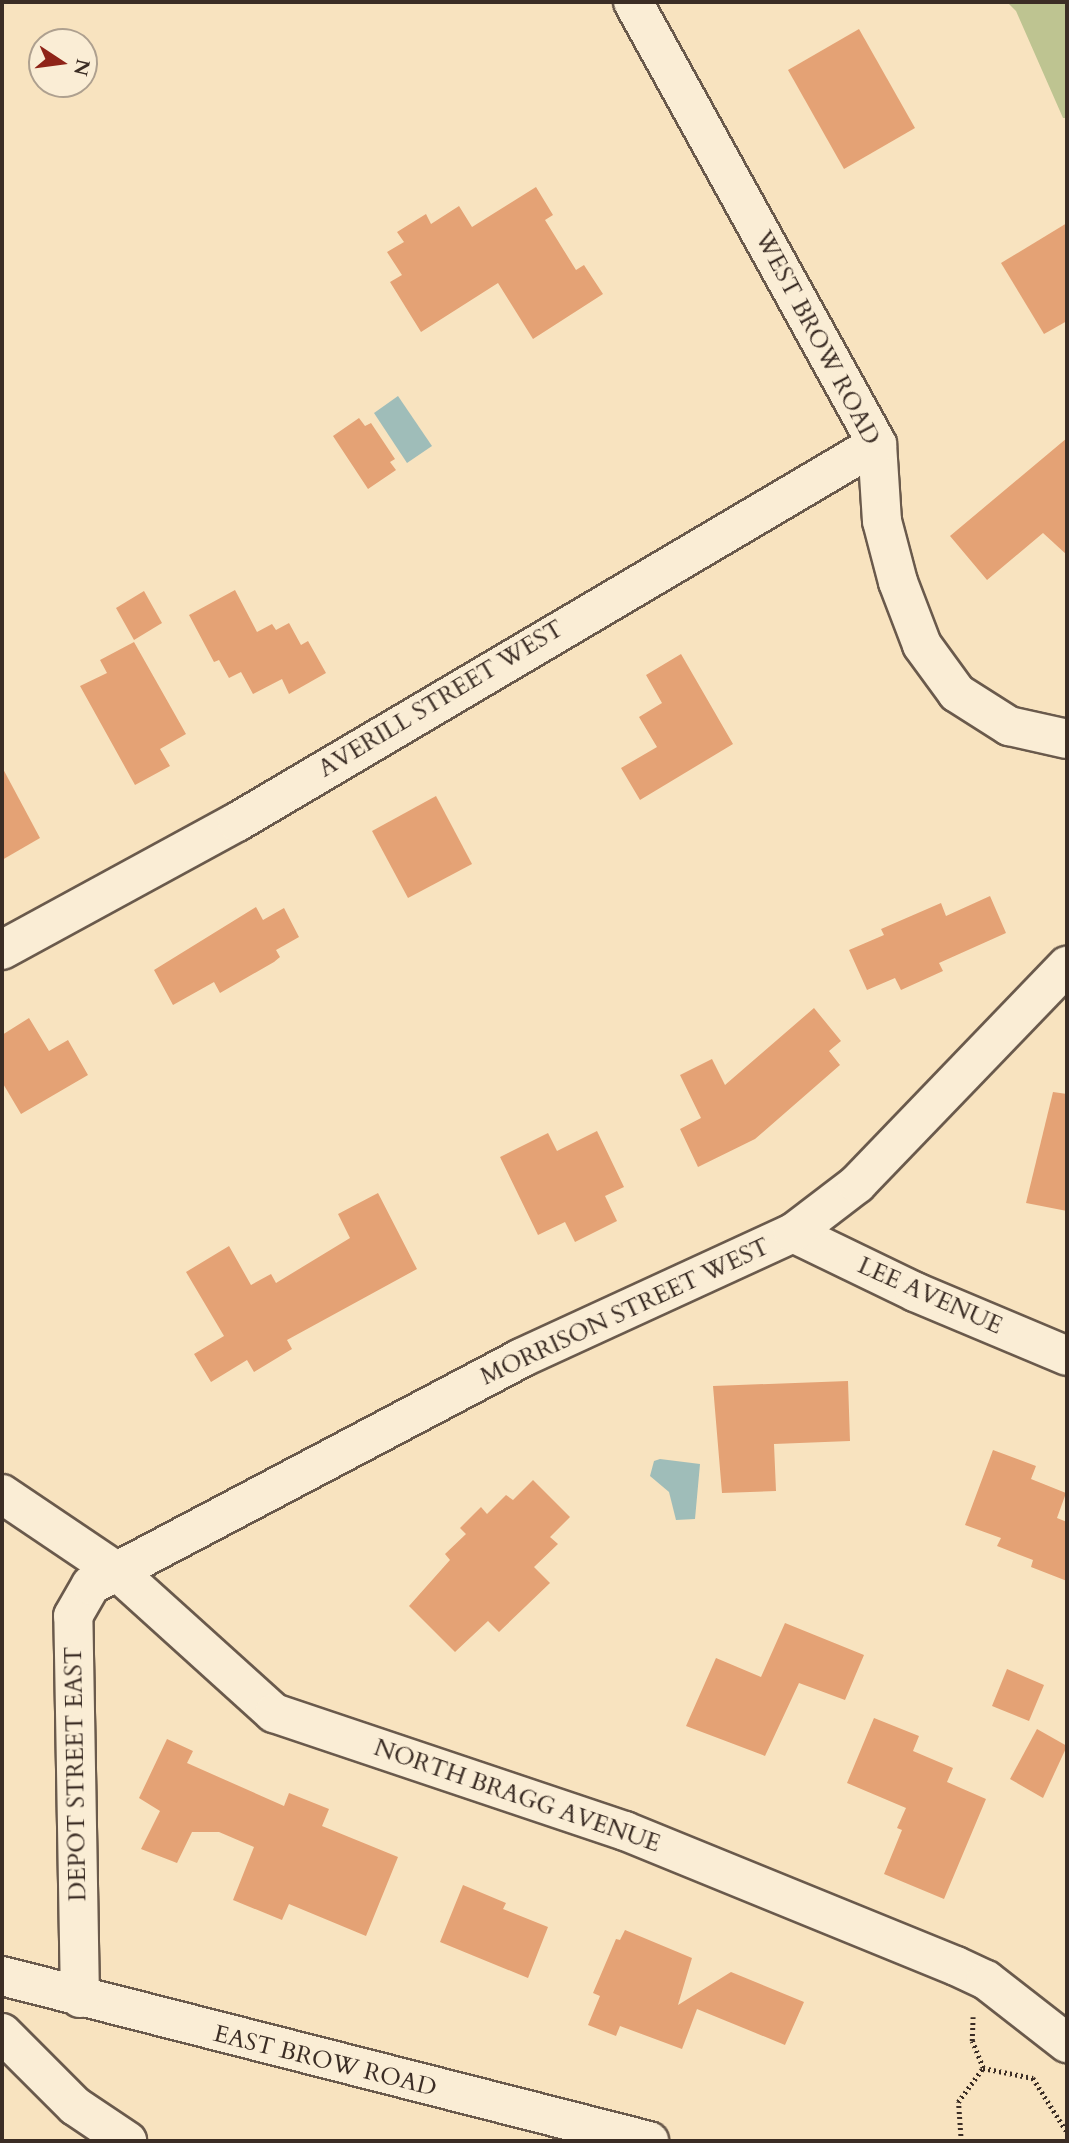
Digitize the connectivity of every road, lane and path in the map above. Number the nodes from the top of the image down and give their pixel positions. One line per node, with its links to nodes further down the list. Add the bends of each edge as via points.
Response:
1 (633, 2): 2 (street, WEST BROW ROAD)
2 (877, 444): 3 (street, WEST BROW ROAD, via 883,521 898,582 936,669 957,693 1009,726); 4 (street, AVERILL STREET WEST, via 237,822)
3 (1067, 739)
4 (2, 950)
5 (1067, 966): 6 (street, MORRISON STREET WEST, via 857,1184)
6 (793, 1233): 7 (street, LEE AVENUE, via 915,1292); 9 (street, MORRISON STREET WEST, via 521,1358)
7 (1067, 1356)
8 (2, 1494): 9 (street, NORTH BRAGG AVENUE)
9 (119, 1573): 11 (street, DEPOT STREET EAST, via 91,1585 74,1616); 14 (street, NORTH BRAGG AVENUE, via 274,1713 625,1831 956,1966 986,1980)
10 (2, 1976): 11 (street, EAST BROW ROAD)
11 (80, 1998): 18 (street, EAST BROW ROAD)
12 (2, 2033): 17 (street, via 75,2106)
13 (972, 2041): 15 (path)
14 (1067, 2043)
15 (983, 2068): 16 (path, via 1033,2078); 19 (path, via 958,2102)
16 (1067, 2132)
17 (127, 2141)
18 (649, 2141)
19 (961, 2141)

